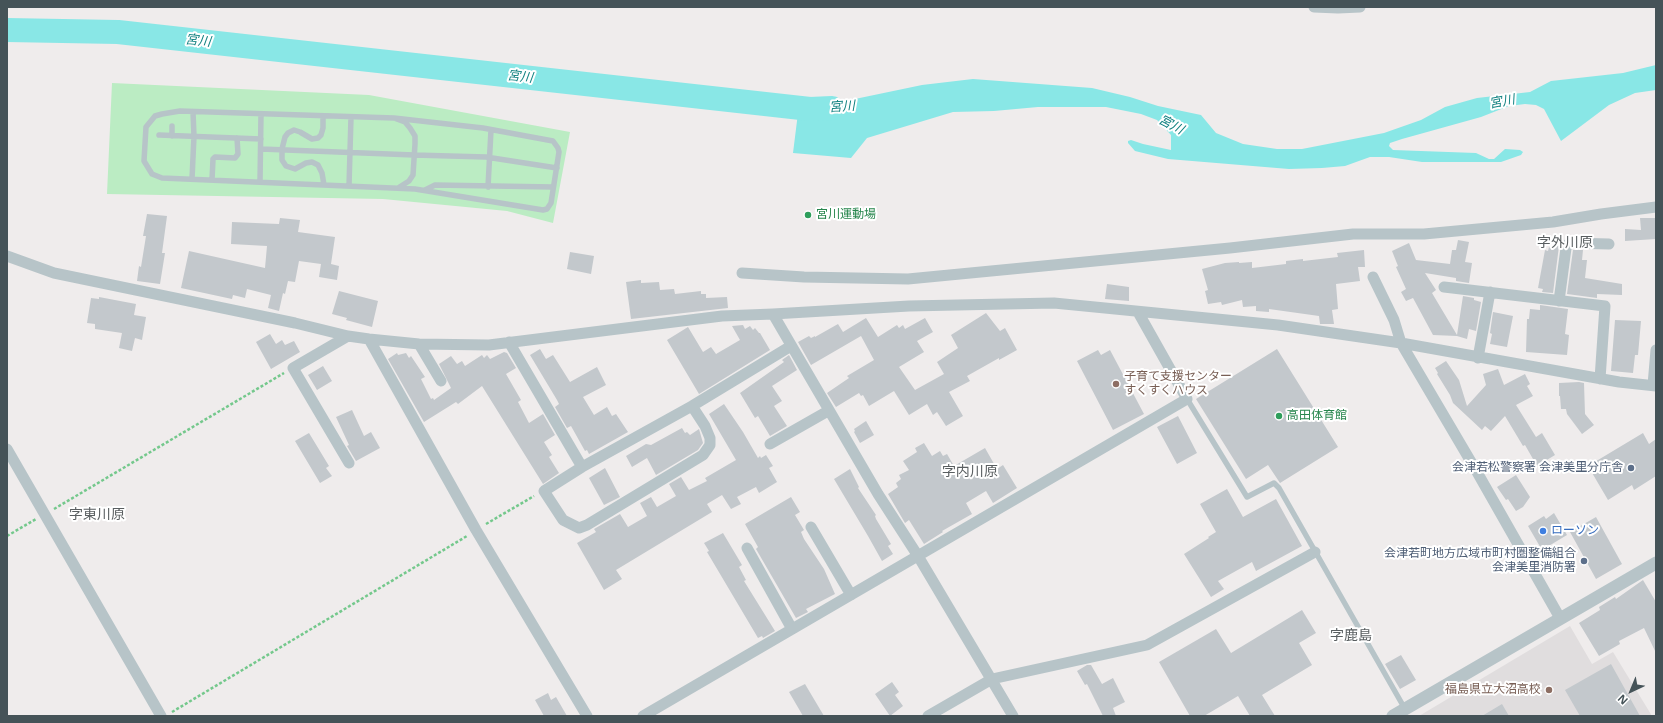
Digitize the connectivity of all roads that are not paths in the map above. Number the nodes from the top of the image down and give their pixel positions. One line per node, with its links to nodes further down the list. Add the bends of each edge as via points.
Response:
1 (1314, 7): 2 (street)
2 (1360, 7)
3 (193, 112): 4 (lane); 12 (lane); 21 (lane, via 180,111 155,116 146,127 144,161 152,174 162,178)
4 (261, 114): 5 (lane); 14 (lane)
5 (323, 116): 6 (lane); 16 (lane, via 321,136 312,139 294,130 285,137)
6 (352, 117): 7 (lane); 17 (lane)
7 (394, 118): 9 (lane); 18 (lane, via 405,122 415,136)
8 (172, 126): 11 (lane)
9 (491, 130): 19 (lane); 20 (lane, via 554,141 558,148)
10 (159, 135): 11 (lane)
11 (172, 136): 12 (lane)
12 (194, 136): 13 (lane); 21 (lane)
13 (237, 138): 14 (lane); 22 (lane, via 238,154 235,158 214,157)
14 (261, 139): 15 (lane)
15 (261, 148): 16 (lane); 23 (lane)
16 (282, 149): 17 (lane); 24 (lane, via 282,160 286,166 295,169 306,163 318,165)
17 (350, 152): 18 (lane); 25 (lane)
18 (414, 155): 19 (lane); 27 (lane, via 413,175)
19 (490, 157): 20 (lane); 26 (lane)
20 (556, 168): 28 (lane)
21 (192, 179): 22 (lane)
22 (212, 180): 23 (lane)
23 (260, 182): 24 (lane)
24 (324, 185): 25 (lane)
25 (349, 186): 27 (lane)
26 (488, 187): 28 (lane); 29 (lane, via 435,185)
27 (398, 188): 29 (lane)
28 (553, 188): 29 (lane, via 551,203 543,210)
29 (425, 190)
30 (1656, 207): 33 (street, via 1553,222 1424,234 1354,234 908,279)
31 (1609, 244): 37 (street, via 1569,243 1566,248)
32 (7, 256): 40 (street, via 54,273)
33 (742, 273)
34 (1372, 277): 43 (street, via 1394,320)
35 (1444, 287): 36 (street)
36 (1490, 292): 37 (street); 47 (street)
37 (1559, 301): 48 (street, via 1605,306)
38 (1138, 312): 39 (street, via 1054,303 1005,303); 43 (street, via 1278,325); 51 (street)
39 (773, 314): 42 (street, via 722,316); 45 (street)
40 (348, 336): 41 (street); 56 (street, via 293,368)
41 (369, 339): 44 (street); 69 (street, via 476,530)
42 (509, 342): 44 (street, via 489,345); 57 (street)
43 (1401, 343): 47 (street); 64 (street)
44 (420, 344): 49 (street)
45 (792, 346): 52 (street); 53 (street)
46 (1656, 350): 50 (street)
47 (1478, 358): 48 (street)
48 (1600, 379): 50 (street)
49 (441, 381)
50 (1655, 385)
51 (1187, 399): 60 (lane, via 1247,497 1274,483); 61 (street)
52 (692, 406): 57 (street); 57 (street, via 710,438 710,445 703,454 579,528 563,520 544,491)
53 (828, 411): 54 (street); 61 (street)
54 (770, 444)
55 (7, 449): 68 (street)
56 (349, 463)
57 (582, 466)
58 (812, 528): 63 (street)
59 (746, 548): 65 (street)
60 (1316, 552): 66 (street, via 1147,645); 67 (lane)
61 (918, 556): 63 (street); 66 (street)
62 (1656, 564): 64 (street)
63 (851, 595): 65 (street)
64 (1560, 618): 67 (street)
65 (792, 630): 70 (street)
66 (992, 679): 71 (street); 72 (street)
67 (1405, 709): 73 (street)
68 (167, 714)
69 (587, 716)
70 (643, 716)
71 (928, 716)
72 (1013, 716)
73 (1393, 716)

